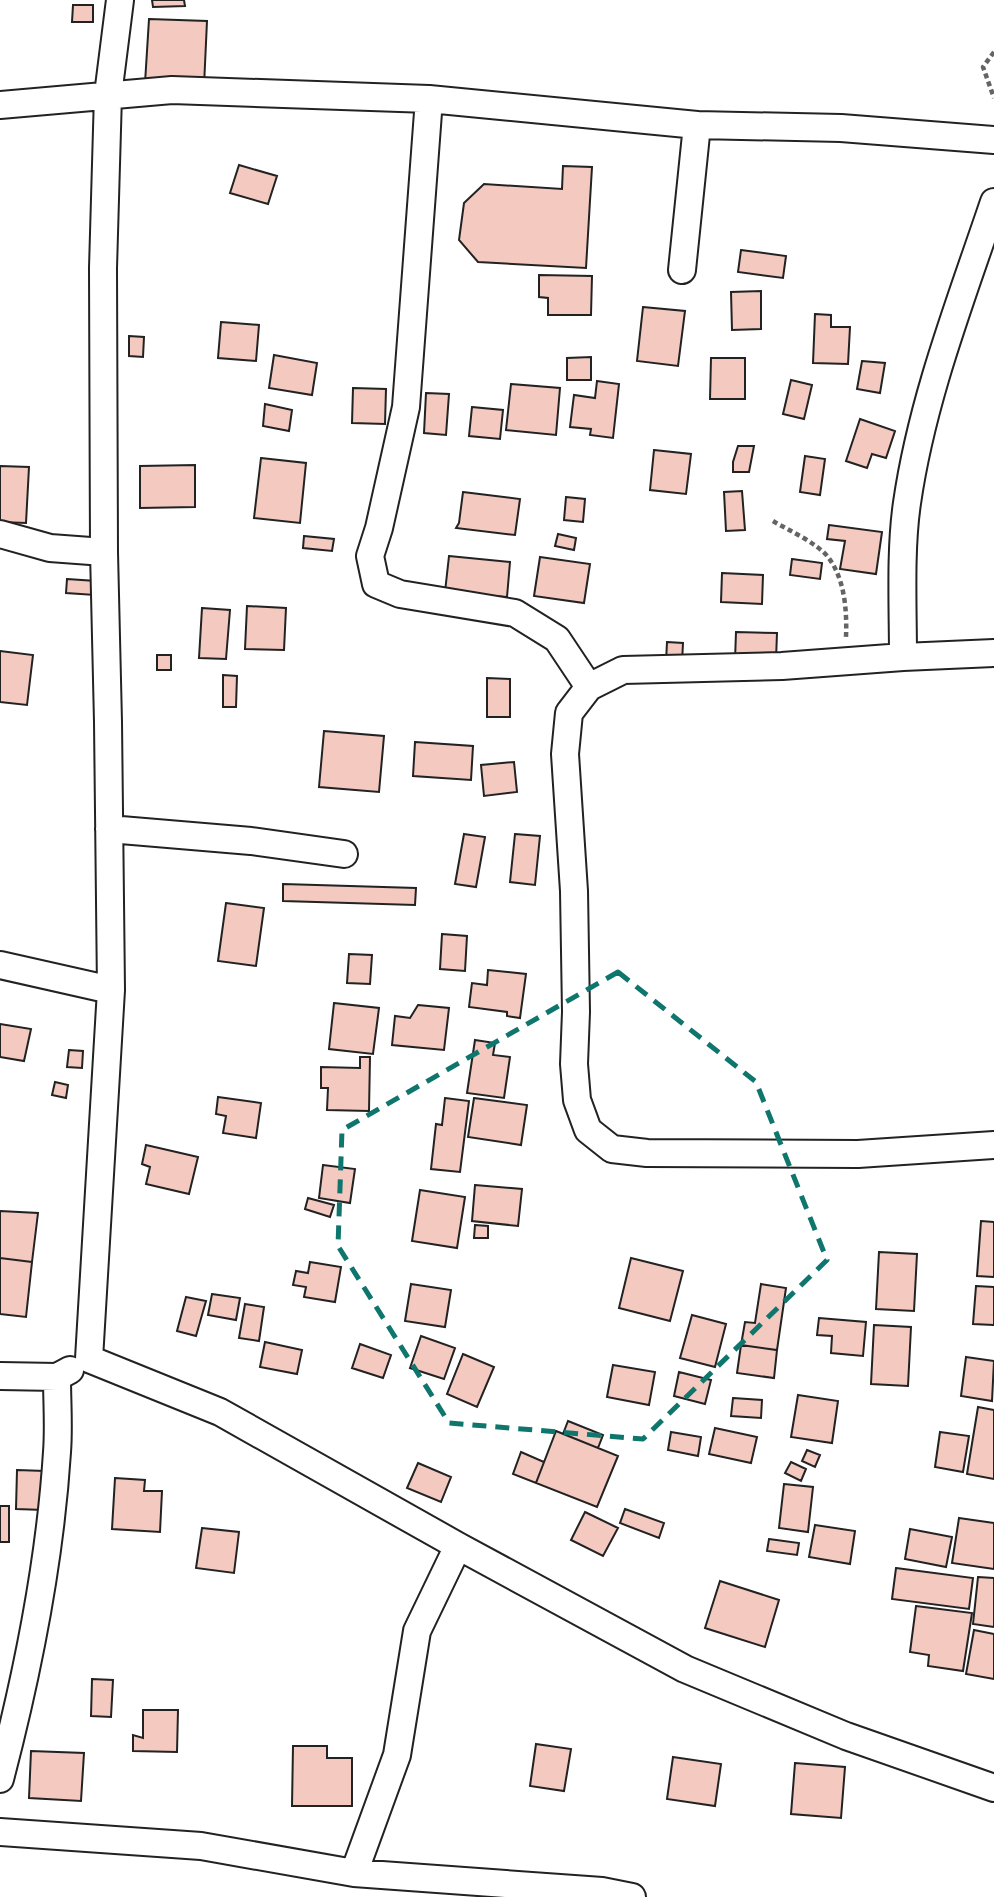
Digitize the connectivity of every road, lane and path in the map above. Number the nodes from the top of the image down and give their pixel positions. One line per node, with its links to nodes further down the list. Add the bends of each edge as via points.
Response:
1 (120, 0): 3 (street)
2 (994, 52): 4 (path, via 983,67)
3 (108, 95): 5 (street, via 172,90); 6 (street); 13 (street)
4 (994, 98)
5 (429, 99): 7 (street); 17 (street, via 405,407 370,556 376,584 400,594 515,613 557,639)
6 (0, 105)
7 (697, 125): 8 (street, via 841,128); 10 (street)
8 (994, 140)
9 (994, 202): 15 (street, via 933,383 917,450 906,505)
10 (682, 270)
11 (773, 521): 16 (path, via 828,556 843,591 847,617)
12 (0, 534): 13 (street, via 50,548)
13 (104, 552): 18 (street)
14 (994, 653): 15 (street)
15 (903, 657): 16 (street)
16 (844, 662): 17 (street, via 623,670)
17 (589, 687): 22 (street, via 569,713 565,754 574,891 574,1064 577,1100 588,1130 611,1149 647,1153 858,1154)
18 (108, 829): 19 (street); 21 (street)
19 (344, 854)
20 (0, 965): 21 (street)
21 (111, 990): 23 (street)
22 (994, 1145)
23 (89, 1359): 25 (street); 26 (street, via 220,1412)
24 (0, 1376): 25 (street)
25 (57, 1377): 27 (street, via 57,1450 48,1544 16,1719)
26 (458, 1546): 28 (street, via 685,1669 846,1736); 30 (street, via 417,1631 397,1755)
27 (0, 1779)
28 (994, 1788)
29 (0, 1832): 30 (street, via 201,1846)
30 (355, 1873): 31 (street)
31 (632, 1897)

